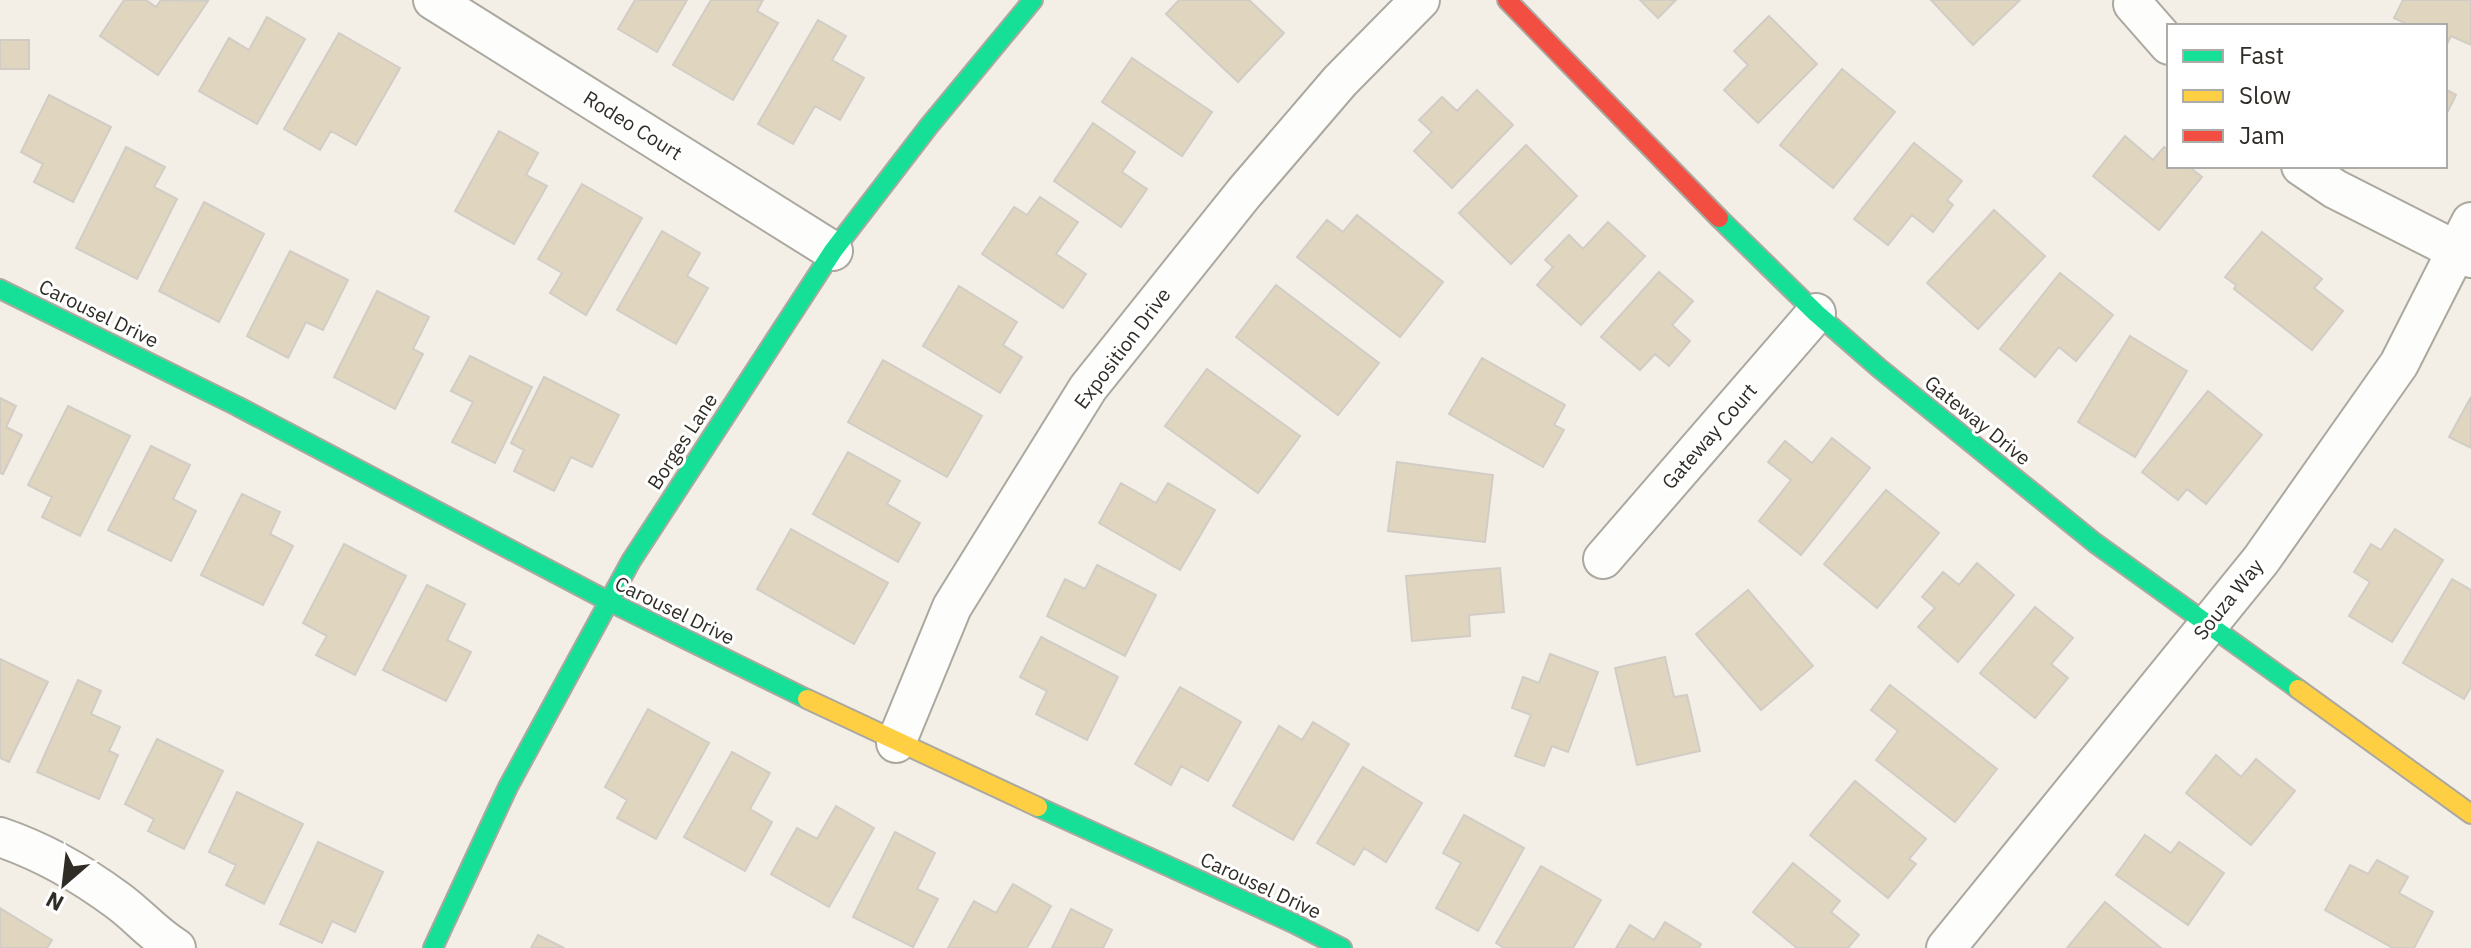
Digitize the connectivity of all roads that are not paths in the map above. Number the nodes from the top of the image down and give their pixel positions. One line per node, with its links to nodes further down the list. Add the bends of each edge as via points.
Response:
1 (433, 0): 9 (street, Rodeo Court)
2 (1033, 0): 9 (street, Borges Lane)
3 (1420, 0): 15 (street, Exposition Drive, via 1340,81 1254,181 1088,388 952,607)
4 (1507, 0): 11 (street, Gateway Drive)
5 (2133, 4): 6 (street)
6 (2167, 43)
7 (2304, 168): 8 (street, via 2335,189)
8 (2466, 244): 14 (street, Souza Way, via 2399,364 2261,560)
9 (833, 251): 13 (street, Borges Lane)
10 (0, 289): 13 (street, Carousel Drive, via 237,406)
11 (1816, 313): 12 (street, Gateway Court); 14 (street, Gateway Drive, via 2095,543)
12 (1603, 559)
13 (608, 601): 15 (street, Carousel Drive); 19 (street, Borges Lane, via 508,787)
14 (2206, 625): 16 (street, Gateway Drive); 21 (street, Souza Way)
15 (896, 743): 20 (street, Carousel Drive)
16 (2471, 814)
17 (0, 837): 18 (street, via 32,847 117,899)
18 (166, 945)
19 (433, 948)
20 (1342, 948)
21 (1946, 948)

